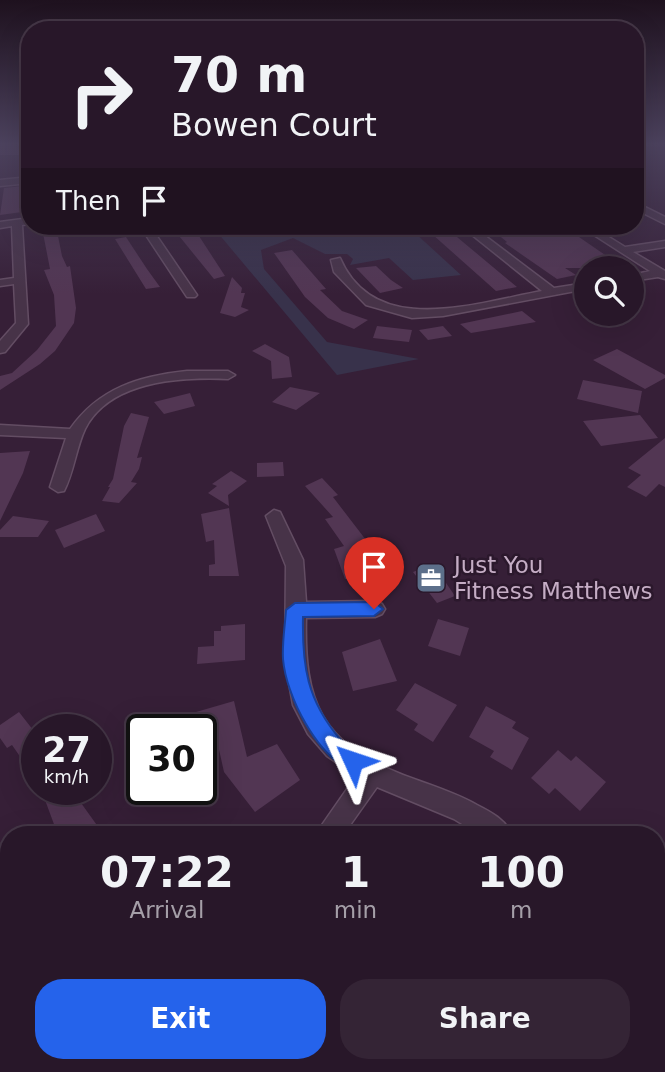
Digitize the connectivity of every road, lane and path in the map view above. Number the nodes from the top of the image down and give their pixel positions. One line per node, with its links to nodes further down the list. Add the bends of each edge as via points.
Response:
1 (644, 210): 2 (street)
2 (665, 221)
3 (21, 222): 4 (street)
4 (17, 223): 5 (street); 14 (street)
5 (0, 225)
6 (151, 235): 18 (street)
7 (478, 235): 17 (street)
8 (600, 235): 10 (street)
9 (665, 244): 10 (street)
10 (624, 250): 12 (street)
11 (336, 260): 17 (street, via 338,270 364,299 396,312 428,314)
12 (663, 274): 13 (street)
13 (644, 276)
14 (20, 280): 15 (street); 19 (street, via 22,324)
15 (0, 283)
16 (574, 288): 17 (street)
17 (551, 292)
18 (191, 295)
19 (0, 349)
20 (228, 375): 22 (street, via 177,374 135,385 97,407)
21 (0, 430): 22 (street)
22 (75, 434): 23 (street)
23 (58, 487)
24 (274, 516): 26 (street, via 294,562)
25 (374, 609): 26 (street)
26 (295, 610): 27 (street, via 293,659 302,697 334,747)
27 (372, 775): 28 (street); 29 (street)
28 (334, 826)
29 (491, 826)

